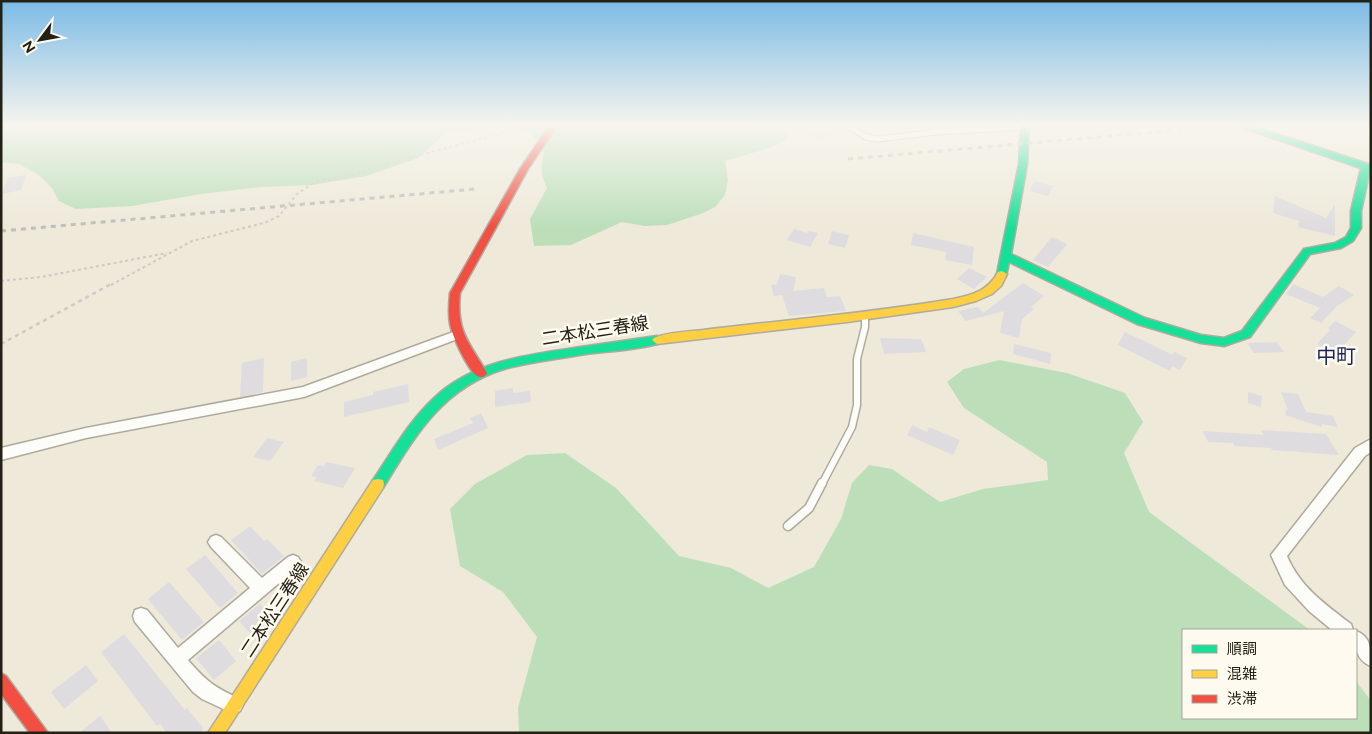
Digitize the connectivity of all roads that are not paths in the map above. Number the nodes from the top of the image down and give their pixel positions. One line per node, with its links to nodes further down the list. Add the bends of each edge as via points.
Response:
1 (530, 160): 7 (street, via 461,280 452,305)
2 (1023, 160): 5 (street, 二本松三春線)
3 (1348, 160): 4 (street)
4 (1368, 167): 5 (street, via 1356,211 1356,228 1350,238 1338,246 1307,251 1246,334 1224,342 1202,339 1142,321)
5 (1006, 256): 6 (street, 二本松三春線, via 1001,278 996,286 981,296)
6 (865, 316): 8 (street, 二本松三春線, via 701,333 516,361); 11 (lane, via 857,359 857,405 852,426 810,508)
7 (456, 335): 8 (street); 10 (street, via 304,392 86,433)
8 (481, 373): 21 (street, 二本松三春線, via 438,401 412,430)
9 (1371, 445): 16 (street, via 1360,452 1280,555 1287,575 1302,595)
10 (1, 454)
11 (788, 526)
12 (216, 542): 14 (street)
13 (293, 562): 14 (street)
14 (261, 588): 19 (street)
15 (141, 616): 19 (street)
16 (1344, 629)
17 (1357, 640): 18 (street)
18 (1371, 658)
19 (177, 659): 21 (street, via 208,693)
20 (1, 682): 22 (street)
21 (234, 705): 23 (street, 二本松三春線)
22 (40, 733)
23 (216, 733)

